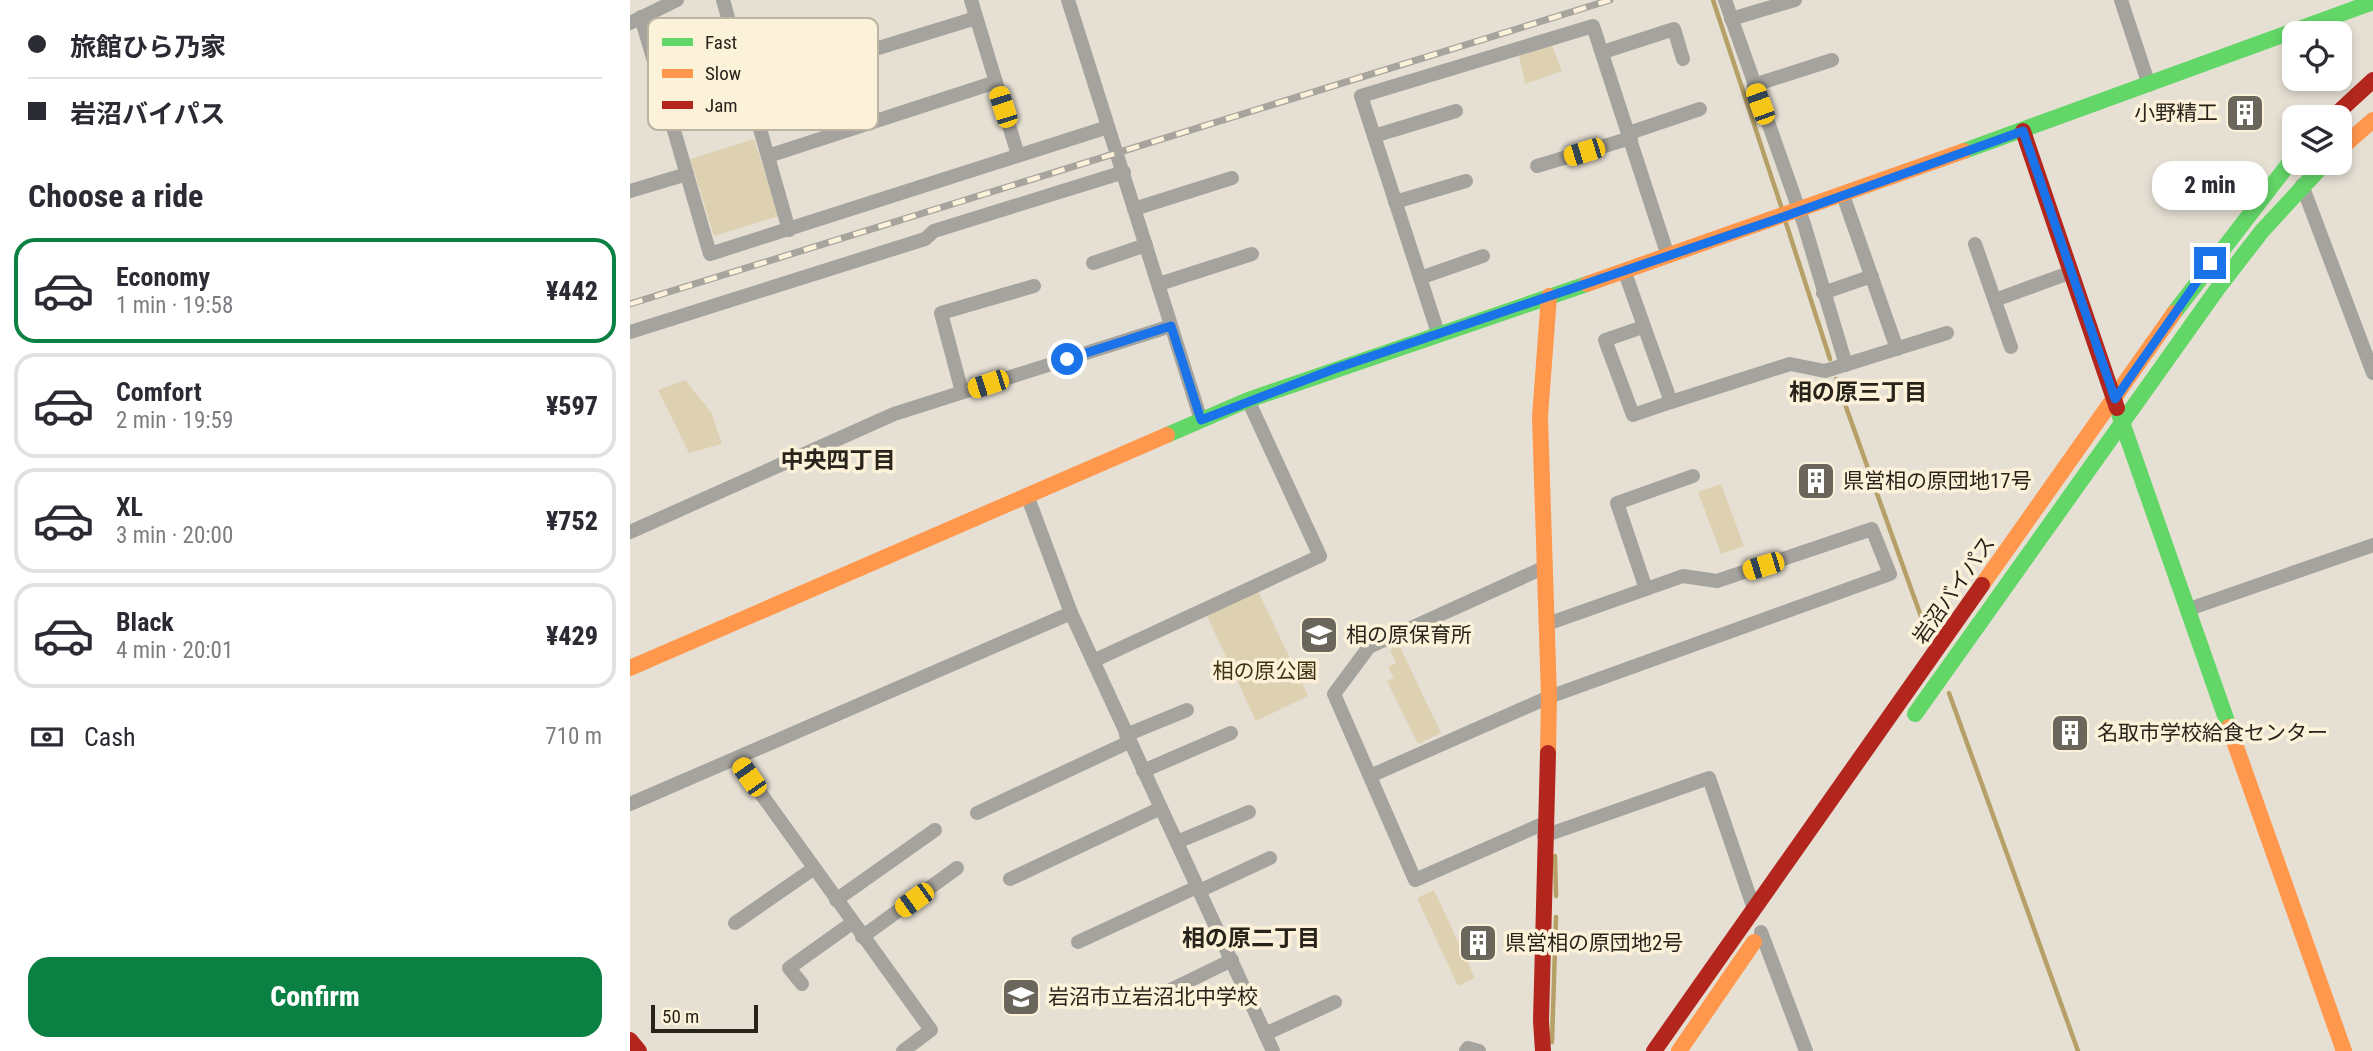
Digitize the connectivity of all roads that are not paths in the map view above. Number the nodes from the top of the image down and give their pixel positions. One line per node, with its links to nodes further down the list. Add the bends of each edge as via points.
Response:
1 (677, 0): 9 (street)
2 (723, 0): 10 (street)
3 (971, 0): 11 (street)
4 (1068, 0): 28 (street)
5 (1725, 0): 12 (street)
6 (1795, 0): 12 (street)
7 (2121, 0): 22 (street)
8 (2373, 2): 22 (main road)
9 (657, 4): 13 (street)
10 (728, 18)
11 (976, 18): 14 (street); 20 (street)
12 (1731, 19): 21 (street)
13 (635, 20): 16 (street)
14 (878, 48)
15 (1603, 52): 17 (street, via 1674,29); 33 (street); 34 (street, via 1593,26 1361,96)
16 (648, 58)
17 (1683, 59)
18 (1832, 60): 21 (street)
19 (2373, 80): 23 (main road)
20 (996, 82): 26 (street); 36 (street)
21 (1754, 85): 50 (street)
22 (2149, 85): 32 (main road)
23 (2346, 105)
24 (1700, 109): 33 (street)
25 (1456, 111): 34 (street)
26 (878, 120)
27 (2373, 120): 35 (main road)
28 (1108, 127): 36 (street); 39 (street)
29 (672, 130): 41 (street)
30 (760, 130): 37 (street)
31 (848, 130): 37 (street)
32 (2023, 131): 47 (main road); 59 (main road)
33 (1630, 135): 38 (street); 56 (street)
34 (1374, 136): 48 (street)
35 (2352, 138)
36 (1018, 155): 51 (street)
37 (768, 156): 51 (street)
38 (1537, 166)
39 (1124, 172): 49 (street); 69 (street)
40 (2282, 172): 77 (main road, 岩沼バイパス, via 2197,281)
41 (687, 174): 46 (street); 51 (street, via 710,254)
42 (2312, 175): 45 (main road, 岩沼バイパス)
43 (1232, 178): 49 (street)
44 (1466, 181): 48 (street)
45 (2302, 185): 75 (street); 81 (main road, 岩沼バイパス, via 2225,278)
46 (630, 191)
47 (1843, 195): 50 (main road); 60 (street)
48 (1395, 202): 61 (street)
49 (1134, 209): 53 (street)
50 (1789, 214): 56 (main road); 64 (street, via 1804,224)
51 (789, 230)
52 (1975, 244): 66 (street)
53 (1146, 245): 57 (street); 62 (street)
54 (1252, 254): 62 (street)
55 (1483, 256): 61 (street)
56 (1668, 256): 58 (main road)
57 (1093, 263)
58 (1624, 270): 65 (main road); 68 (street)
59 (2069, 273): 66 (street); 77 (main road)
60 (1872, 276): 64 (street); 73 (street)
61 (1420, 278): 70 (street)
62 (1159, 284): 67 (street)
63 (1034, 286): 76 (street, via 941,313)
64 (1823, 293): 74 (street)
65 (1549, 296): 70 (main road); 86 (main road, via 1540,416)
66 (1995, 300): 72 (street)
67 (1171, 326): 76 (street); 80 (street)
68 (1643, 327): 79 (street); 79 (street, via 1605,340 1633,415)
69 (630, 332)
70 (1438, 333): 78 (main road)
71 (1947, 333): 73 (street)
72 (2011, 347)
73 (1897, 349): 74 (street)
74 (1846, 365): 79 (street, via 1825,371 1790,364)
75 (2373, 373)
76 (962, 392): 84 (street, via 894,414)
77 (2115, 399): 81 (main road); 114 (main road, 岩沼バイパス)
78 (1248, 400): 80 (main road); 91 (street, via 1320,556)
79 (1671, 402)
80 (1201, 420): 83 (main road)
81 (2123, 424): 88 (main road); 95 (main road, 岩沼バイパス)
82 (1693, 476): 87 (street, via 1617,503)
83 (1027, 495): 89 (street); 92 (main road)
84 (630, 532)
85 (2373, 545): 88 (street)
86 (1543, 568): 90 (main road); 100 (street, via 1369,647 1361,655 1334,694)
87 (1646, 589): 90 (street); 93 (street, via 1683,576 1717,581 1872,529 1890,574)
88 (2189, 609): 136 (main road)
89 (1071, 612): 91 (street); 98 (street)
90 (1547, 624): 93 (main road)
91 (1093, 661): 97 (street)
92 (630, 668)
93 (1549, 697): 100 (street); 105 (main road)
94 (1187, 709): 97 (street)
95 (1905, 729)
96 (1231, 733): 99 (street)
97 (1127, 739): 99 (street); 104 (street)
98 (736, 759): 101 (street); 109 (street)
99 (1143, 771): 102 (street)
100 (1370, 776): 105 (street, via 1415,880)
101 (630, 804)
102 (1161, 808): 107 (street); 111 (street)
103 (1249, 812): 107 (street)
104 (976, 813)
105 (1545, 829): 114 (street, via 1709,778); 132 (main road)
106 (934, 830): 113 (street)
107 (1177, 842): 112 (street)
108 (1270, 858): 112 (street)
109 (813, 869): 113 (street); 116 (street)
110 (957, 869): 119 (street)
111 (1010, 878)
112 (1198, 889): 120 (street); 121 (street)
113 (836, 900): 117 (street)
114 (1755, 911): 133 (main road, 岩沼バイパス)
115 (1772, 916): 118 (main road)
116 (735, 923)
117 (852, 923): 119 (street); 122 (street, via 789,968)
118 (1761, 932): 134 (main road); 135 (street)
119 (862, 937): 128 (street, via 931,1030)
120 (1078, 942)
121 (1232, 960): 123 (street); 125 (street)
122 (802, 985)
123 (1160, 995)
124 (1335, 1002): 125 (street)
125 (1265, 1034): 129 (street)
126 (630, 1040): 127 (main road)
127 (639, 1051)
128 (903, 1051)
129 (1273, 1051)
130 (1466, 1051): 131 (street)
131 (1479, 1051)
132 (1543, 1051)
133 (1654, 1051)
134 (1679, 1051)
135 (1806, 1051)
136 (2344, 1051)

